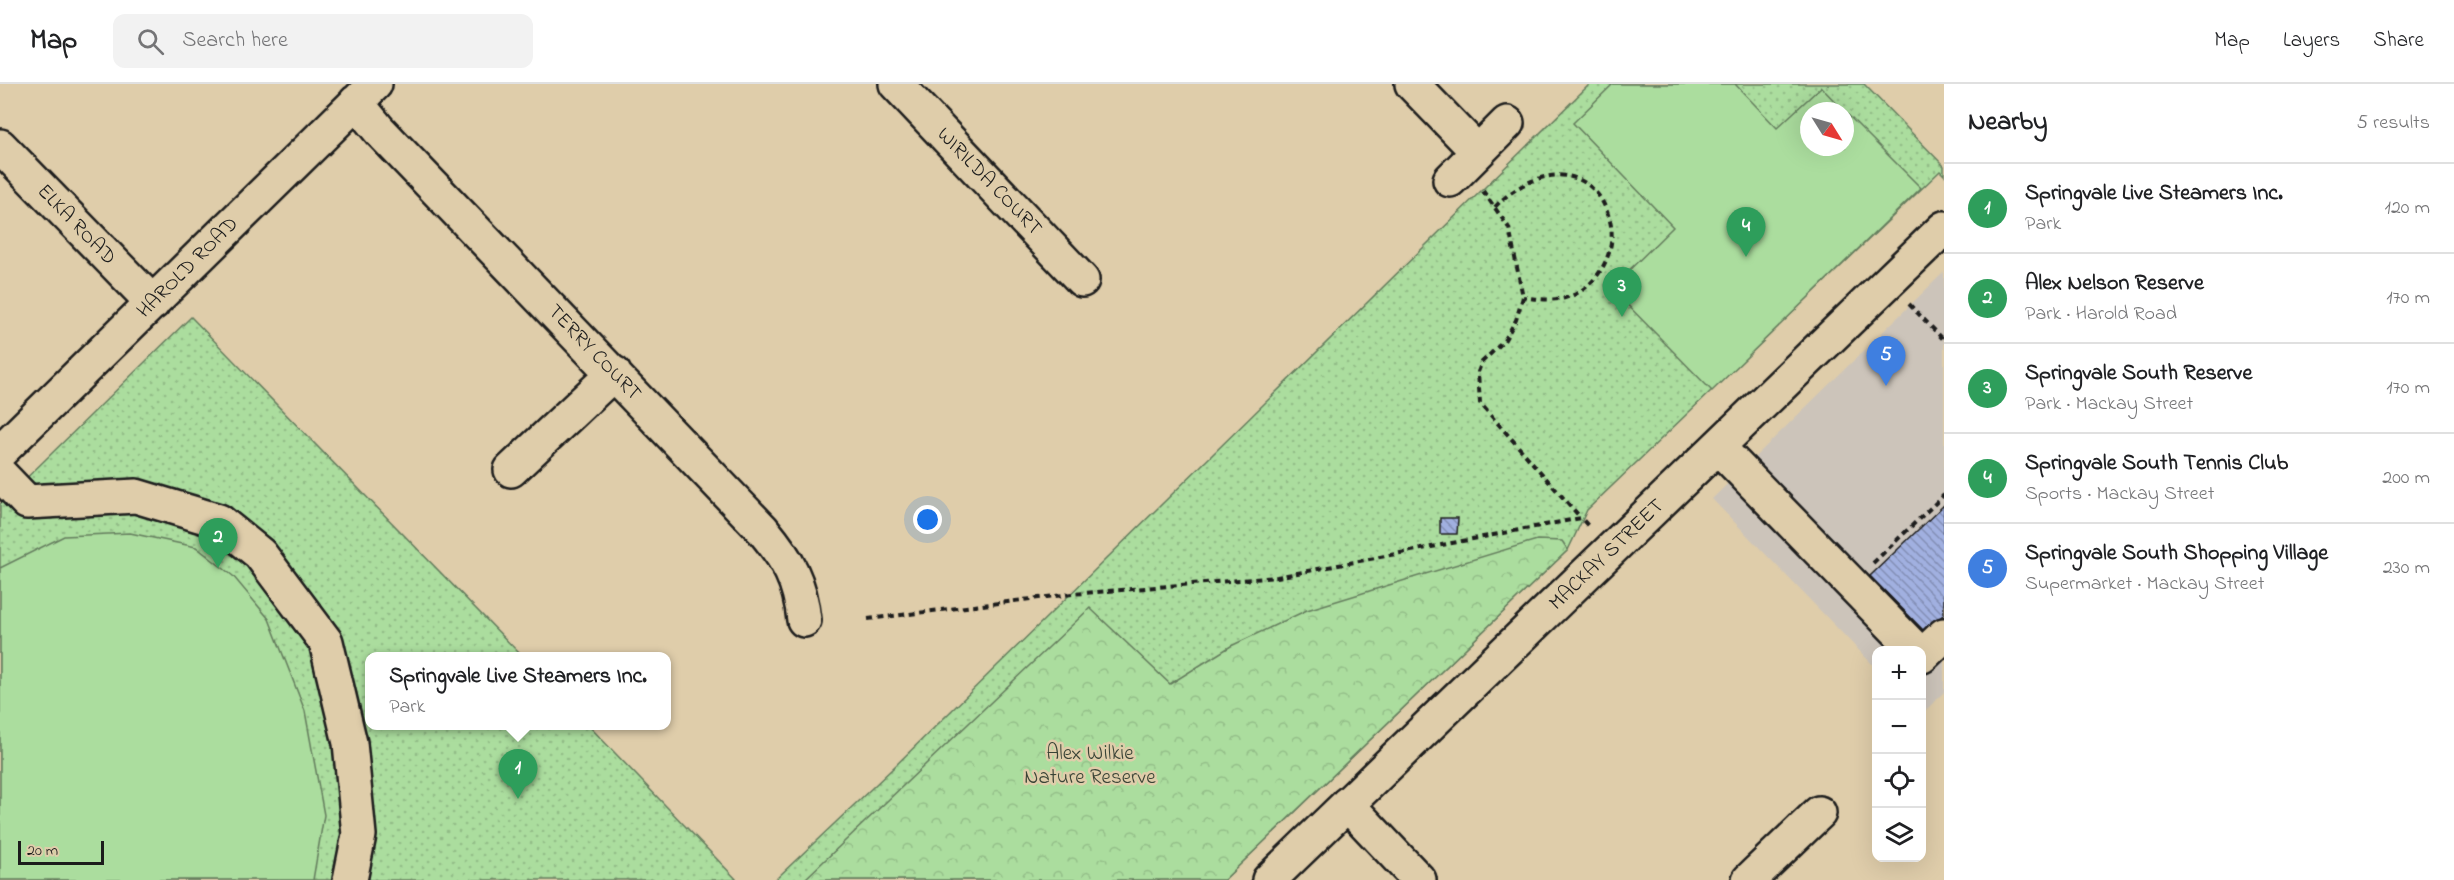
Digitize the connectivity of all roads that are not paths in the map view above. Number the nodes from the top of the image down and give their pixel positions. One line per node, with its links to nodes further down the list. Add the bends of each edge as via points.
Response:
1 (896, 84): 7 (street, WIRILDA COURT)
2 (1412, 84): 4 (street, via 1468,171)
3 (365, 93): 8 (street, HAROLD ROAD); 9 (street, TERRY COURT)
4 (1507, 123)
5 (0, 147): 8 (street, ELKA ROAD)
6 (1944, 228): 10 (street, MACKAY STREET)
7 (1082, 280)
8 (153, 303): 11 (street, HAROLD ROAD)
9 (614, 374): 12 (street); 14 (street, TERRY COURT, via 779,550 801,592)
10 (1718, 447): 16 (street); 18 (street, MACKAY STREET)
11 (0, 452)
12 (511, 470)
13 (0, 474): 20 (street, via 27,502 136,496 219,521 260,554 326,642 351,754 359,835)
14 (804, 620)
15 (1944, 635): 17 (street)
16 (1911, 646)
17 (1926, 652)
18 (1347, 804): 21 (street, MACKAY STREET); 22 (street)
19 (1819, 813): 23 (street)
20 (350, 880)
21 (1269, 880)
22 (1419, 880)
23 (1749, 880)

